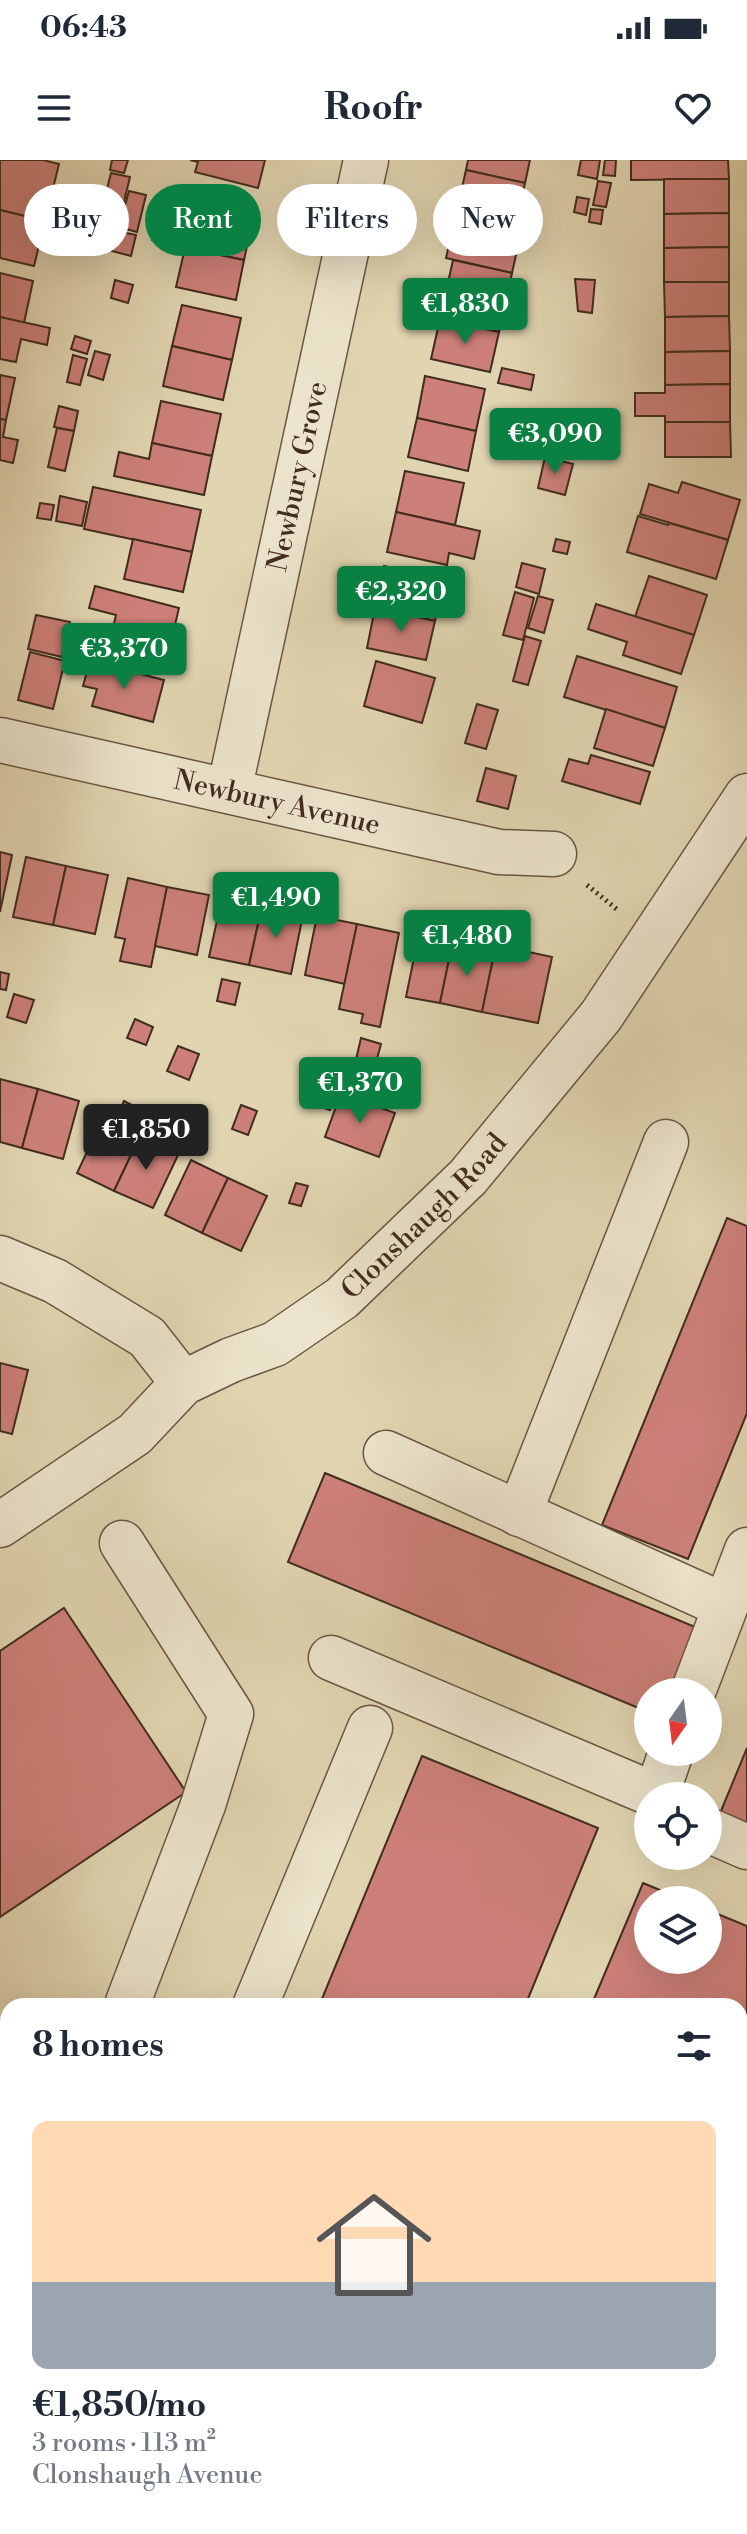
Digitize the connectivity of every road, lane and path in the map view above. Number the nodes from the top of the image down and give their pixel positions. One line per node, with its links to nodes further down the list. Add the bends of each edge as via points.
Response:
1 (366, 160): 3 (street, Newbury Grove)
2 (0, 740): 3 (street, Newbury Avenue)
3 (229, 791): 5 (street, Newbury Avenue, via 499,852)
4 (747, 796): 6 (street, Clonshaugh Road)
5 (554, 854): 6 (path)
6 (654, 938): 9 (street, Clonshaugh Road, via 601,1016 468,1177 342,1298 275,1344)
7 (666, 1142): 11 (street)
8 (0, 1258): 9 (street, via 55,1281 147,1337)
9 (183, 1383): 12 (street, Clonshaugh Road, via 135,1434)
10 (386, 1453): 11 (street)
11 (519, 1514): 15 (street)
12 (0, 1525)
13 (122, 1543): 22 (street, via 231,1714 203,1805)
14 (747, 1550): 15 (street)
15 (725, 1606): 17 (street)
16 (331, 1658): 19 (street)
17 (698, 1678)
18 (370, 1728): 23 (street)
19 (634, 1786)
20 (722, 1836): 21 (street)
21 (747, 1847)
22 (130, 1998)
23 (258, 1998)

